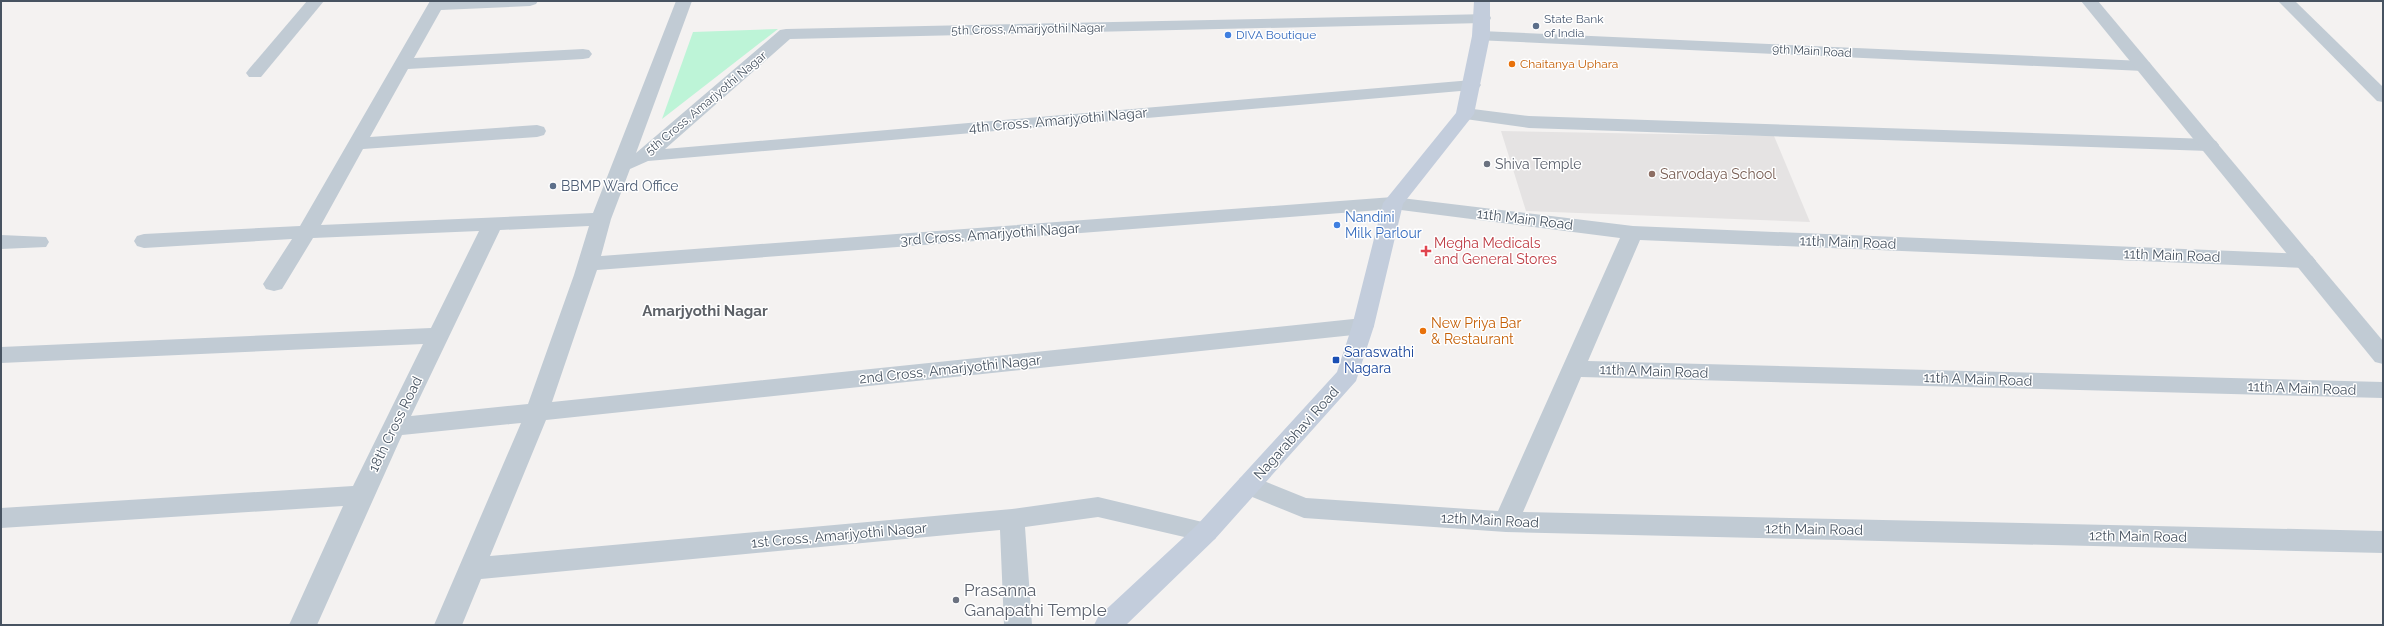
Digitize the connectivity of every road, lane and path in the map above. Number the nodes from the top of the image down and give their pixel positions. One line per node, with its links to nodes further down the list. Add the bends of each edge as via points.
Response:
1 (316, 1): 11 (street)
2 (530, 1): 6 (street)
3 (684, 1): 19 (street)
4 (2089, 1): 10 (street)
5 (2286, 1): 13 (street)
6 (437, 3): 9 (street)
7 (1482, 18): 10 (street, 9th Main Road); 12 (main road, Nagarabhavi Road); 18 (street, 5th Cross, Amarjyothi Nagar, via 786,34)
8 (583, 54): 9 (street)
9 (402, 64): 16 (street)
10 (2143, 66): 17 (street)
11 (255, 73)
12 (1472, 85): 14 (main road, Nagarabhavi Road); 18 (street, 4th Cross, Amarjyothi Nagar)
13 (2383, 97)
14 (1465, 114): 17 (street, via 1529,122); 20 (main road, Nagarabhavi Road)
15 (537, 131): 16 (street)
16 (357, 144): 23 (street)
17 (2209, 145): 28 (street)
18 (645, 156): 19 (street, 5th Cross, Amarjyothi Nagar)
19 (621, 166): 21 (street)
20 (1393, 203): 24 (street, 11th Main Road); 29 (street, 3rd Cross, Amarjyothi Nagar); 31 (main road, Nagarabhavi Road)
21 (600, 219): 22 (street); 29 (street)
22 (492, 226): 23 (street); 32 (street, 18th Cross Road)
23 (307, 232): 25 (street); 30 (street)
24 (1633, 232): 28 (street, 11th Main Road); 35 (street)
25 (144, 241)
26 (1, 242): 27 (street)
27 (39, 242)
28 (2304, 261): 34 (street)
29 (588, 264): 37 (street)
30 (274, 284)
31 (1363, 326): 37 (street, 2nd Cross, Amarjyothi Nagar); 39 (main road, Nagarabhavi Road, via 1348,375)
32 (437, 336): 33 (street); 38 (street, 18th Cross Road)
33 (1, 356)
34 (2383, 356)
35 (1573, 369): 36 (street, 11th A Main Road); 43 (street)
36 (2383, 390)
37 (537, 412): 38 (street, 2nd Cross, Amarjyothi Nagar); 46 (street)
38 (394, 427): 40 (street, 18th Cross Road)
39 (1249, 485): 43 (street, 12th Main Road, via 1304,508); 44 (main road, Nagarabhavi Road)
40 (361, 495): 41 (street); 47 (street, 18th Cross Road)
41 (1, 518)
42 (1012, 519): 44 (street, 1st Cross, Amarjyothi Nagar, via 1098,507); 46 (street, 1st Cross, Amarjyothi Nagar); 49 (street)
43 (1506, 522): 45 (street, 12th Main Road)
44 (1206, 532): 50 (main road, Nagarabhavi Road)
45 (2383, 542)
46 (470, 569): 48 (street)
47 (303, 625)
48 (448, 625)
49 (1018, 625)
50 (1108, 625)

